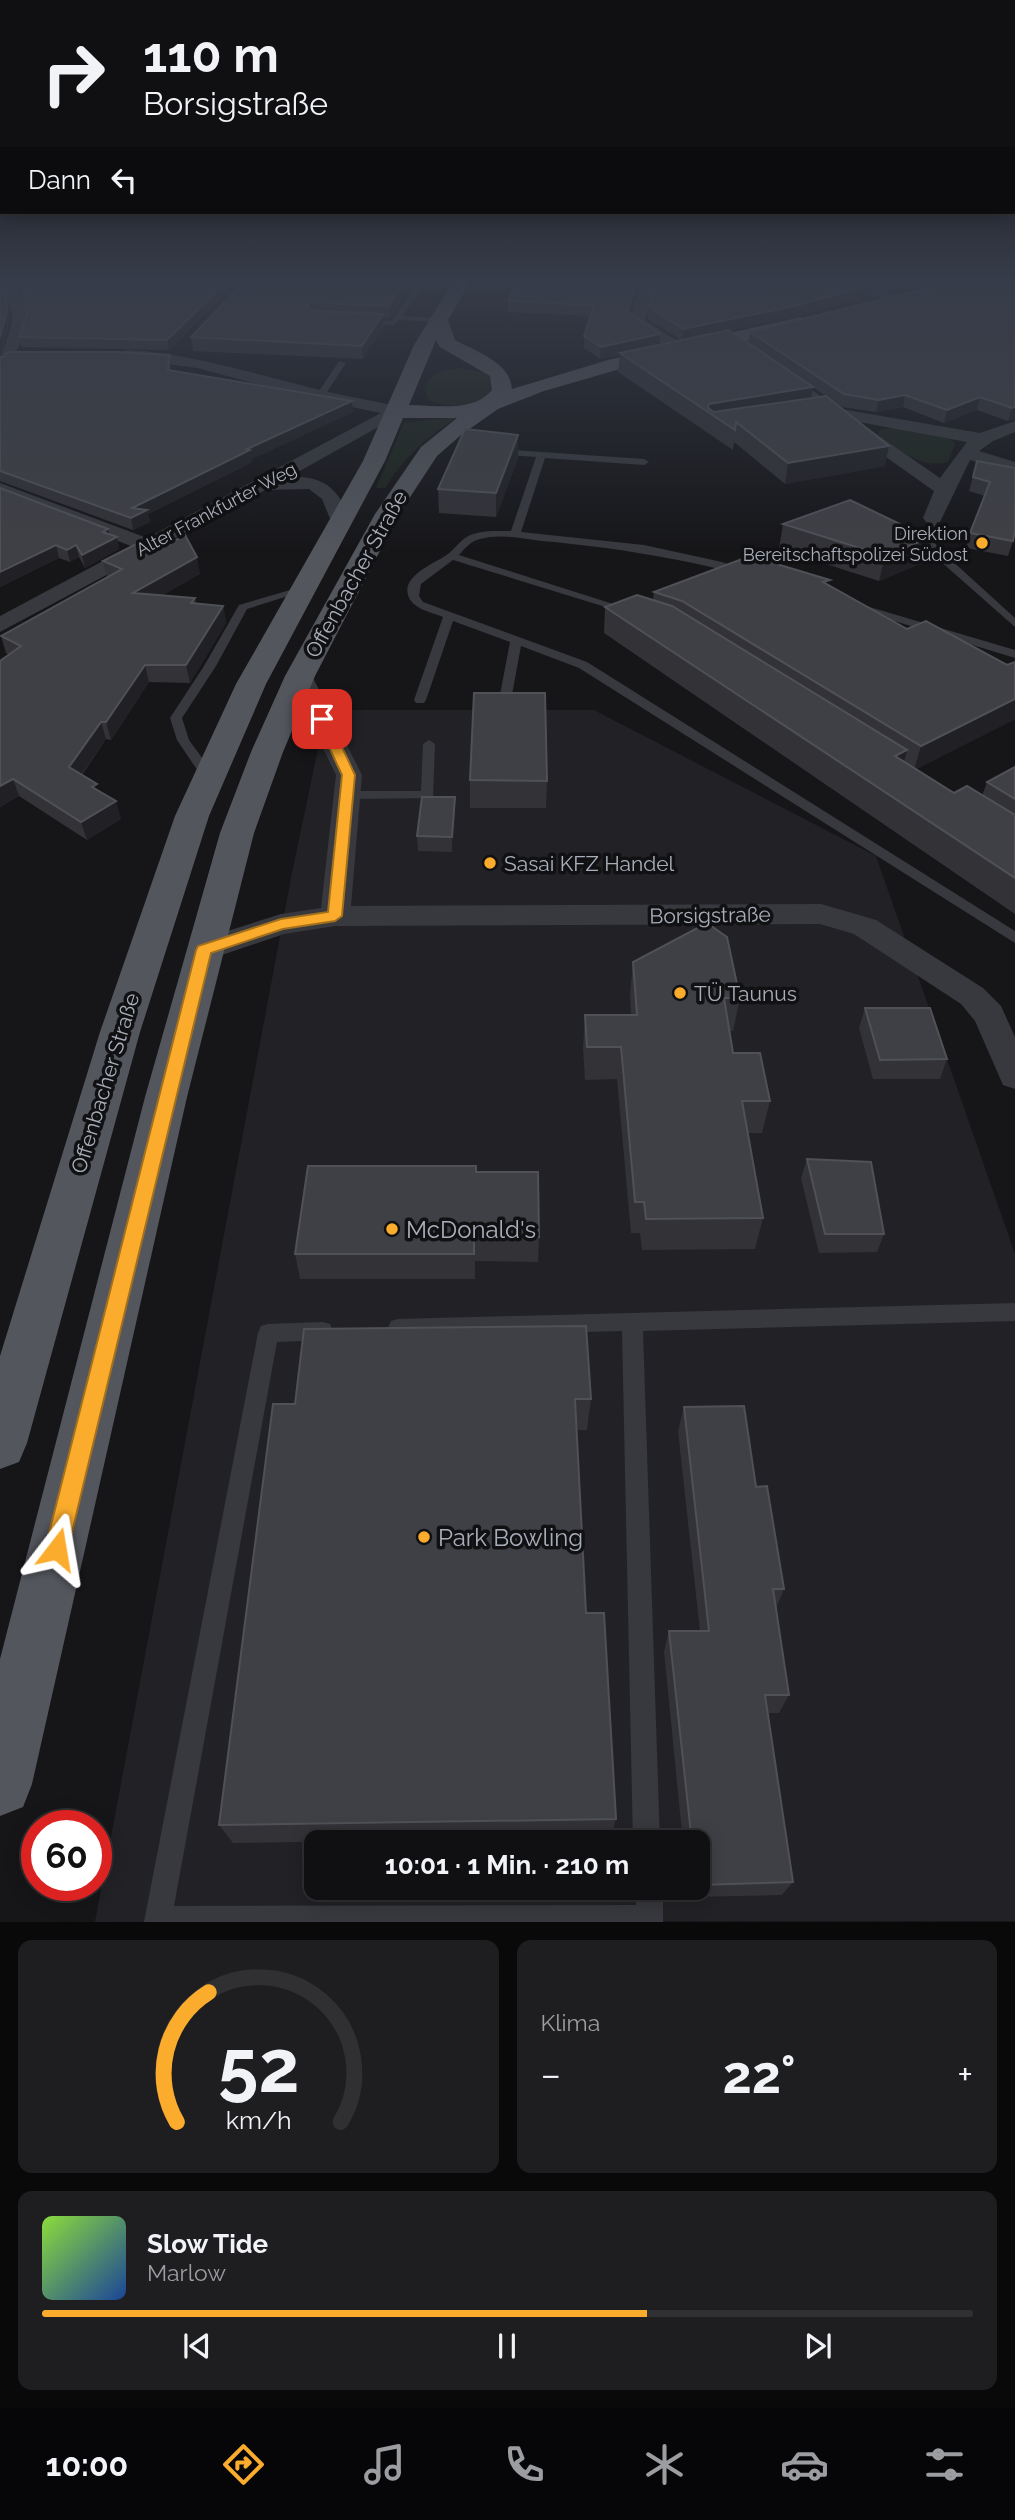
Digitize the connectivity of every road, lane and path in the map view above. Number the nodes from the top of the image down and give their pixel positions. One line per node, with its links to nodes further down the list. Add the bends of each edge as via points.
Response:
1 (234, 372): 9 (street)
2 (336, 372): 9 (lane)
3 (413, 372): 8 (main road, Offenbacher Straße)
4 (422, 372): 8 (main road)
5 (497, 372): 10 (main road, via 503,384)
6 (589, 372): 10 (main road)
7 (775, 372): 11 (street)
8 (411, 375): 12 (main road, Offenbacher Straße)
9 (320, 396): 12 (street)
10 (489, 407): 12 (main road, via 448,413); 37 (main road, Offenbacher Straße, via 453,430 421,461 387,514)
11 (827, 410): 14 (street); 22 (street)
12 (396, 412): 20 (street, Alter Frankfurter Weg); 24 (main road, Offenbacher Straße)
13 (1015, 426): 14 (street)
14 (983, 439): 16 (street)
15 (481, 451): 17 (lane)
16 (967, 453): 19 (street); 22 (street)
17 (541, 454): 18 (lane); 25 (lane)
18 (644, 462)
19 (1015, 468)
20 (260, 486): 24 (street, via 297,482 322,487 333,496); 26 (street, Alter Frankfurter Weg)
21 (0, 489): 26 (street)
22 (943, 489): 23 (street)
23 (933, 519): 33 (lane, via 928,539 934,550)
24 (340, 522): 29 (main road, Offenbacher Straße)
25 (515, 536): 27 (lane, via 476,537); 28 (lane, via 666,550)
26 (147, 545): 34 (street, Alter Frankfurter Weg)
27 (452, 556): 31 (lane, via 424,574 412,590 419,604); 32 (lane)
28 (754, 575)
29 (301, 590): 41 (main road, Offenbacher Straße, via 245,694); 41 (lane, via 243,607 176,718 183,740)
30 (841, 602): 36 (lane)
31 (449, 617): 35 (lane); 38 (lane)
32 (645, 617)
33 (1015, 624)
34 (0, 625)
35 (516, 641): 39 (lane); 44 (lane, via 583,665)
36 (1015, 654)
37 (300, 676): 42 (street, via 344,761); 45 (main road, Offenbacher Straße, via 237,833)
38 (420, 700)
39 (505, 701)
40 (429, 744): 42 (lane, via 428,795)
41 (209, 777): 51 (main road, Offenbacher Straße, via 173,866 124,1020)
42 (348, 795): 43 (street)
43 (335, 916): 45 (street, Borsigstraße, via 281,924); 46 (street, Borsigstraße, via 821,914 838,918 866,927 972,996 989,1014)
44 (1015, 938)
45 (204, 950): 52 (main road, Offenbacher Straße)
46 (1015, 1076)
47 (1015, 1312): 48 (lane)
48 (632, 1321): 49 (lane); 53 (lane)
49 (380, 1329)
50 (352, 1330): 54 (lane, via 268,1333 158,1920 650,1919)
51 (0, 1443)
52 (0, 1784)
53 (647, 1830)
54 (649, 1900)

